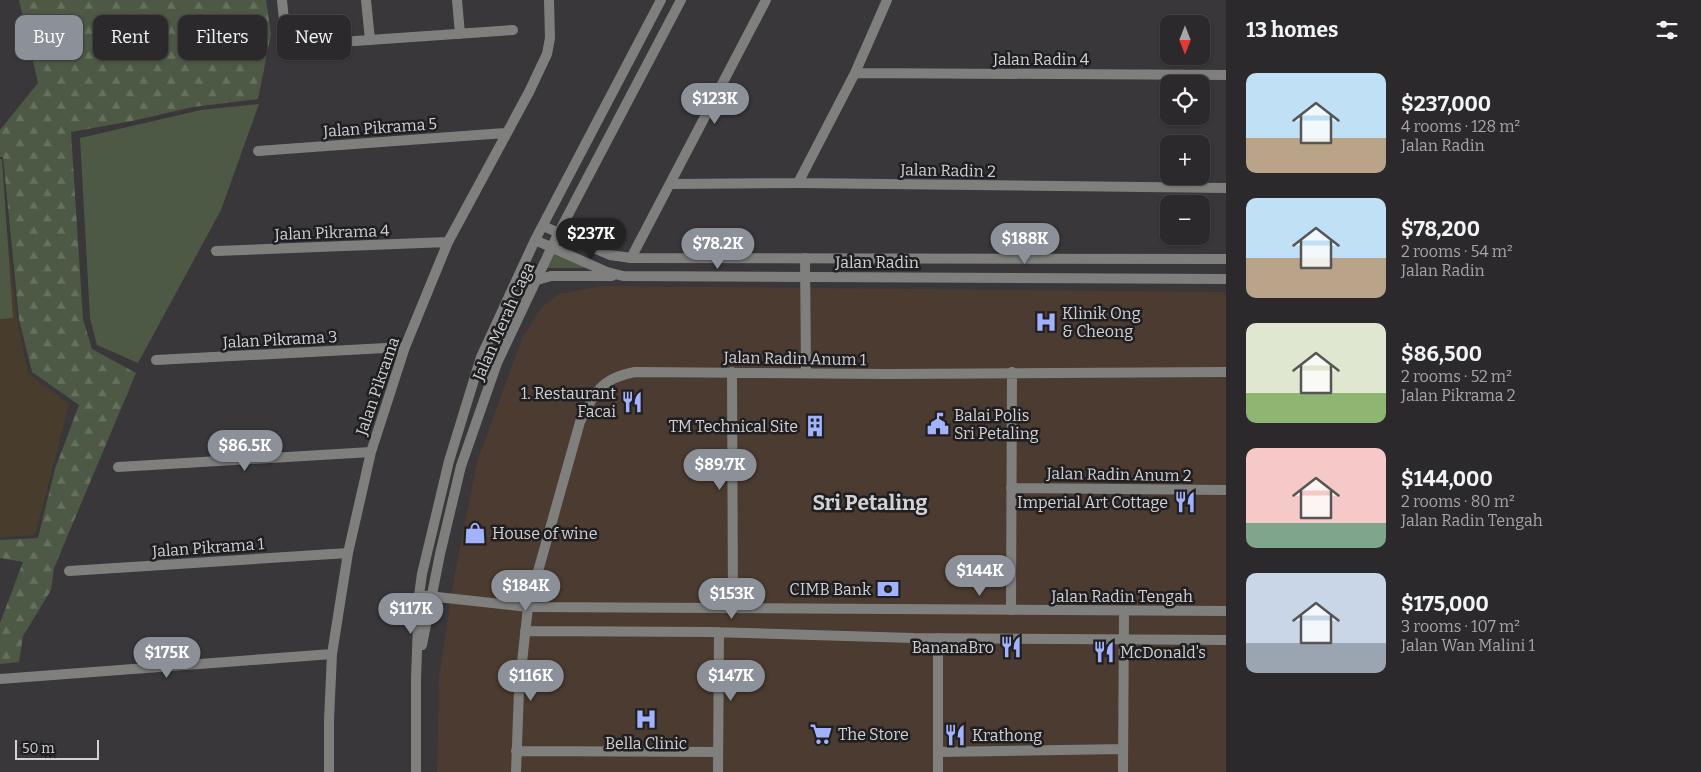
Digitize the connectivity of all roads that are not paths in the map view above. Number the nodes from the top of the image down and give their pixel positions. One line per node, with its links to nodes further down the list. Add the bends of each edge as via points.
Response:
1 (282, 0): 11 (street, via 285,31 297,45)
2 (366, 0): 11 (street)
3 (457, 0): 10 (street)
4 (549, 0): 14 (street, Jalan Pikrama, via 547,54)
5 (661, 0): 19 (street, Jalan Merah Caga)
6 (681, 0): 20 (street, Jalan Merah Caga)
7 (766, 0): 17 (street)
8 (887, 0): 12 (street)
9 (513, 30): 10 (street)
10 (460, 34): 11 (street)
11 (370, 40)
12 (855, 73): 13 (street, Jalan Radin 4); 16 (street)
13 (1226, 74)
14 (506, 133): 15 (street, Jalan Pikrama 5); 22 (street, Jalan Pikrama)
15 (258, 151)
16 (798, 183): 17 (street, Jalan Radin 2); 18 (street, Jalan Radin 2)
17 (670, 184): 25 (street)
18 (1226, 188)
19 (543, 226): 20 (street, Jalan Radin); 21 (street, Jalan Merah Caga)
20 (558, 232): 23 (street, Jalan Merah Caga); 25 (street, Jalan Radin, via 610,255)
21 (535, 240): 23 (street, Jalan Radin); 45 (street, Jalan Merah Caga, via 481,356 449,461)
22 (448, 242): 24 (street, Jalan Pikrama 4); 32 (street, Jalan Pikrama)
23 (552, 248): 28 (street, Jalan Radin); 31 (street, Jalan Merah Caga)
24 (216, 251)
25 (631, 258): 26 (street, Jalan Radin)
26 (805, 258): 27 (street, Jalan Radin); 29 (street)
27 (1226, 259)
28 (623, 276): 29 (street, Jalan Radin); 31 (street, via 551,276)
29 (806, 277): 30 (street, Jalan Radin); 35 (street)
30 (1226, 279)
31 (537, 280): 46 (street, Jalan Merah Caga, via 497,363 461,466)
32 (405, 347): 33 (street, Jalan Pikrama 3); 38 (street, Jalan Pikrama)
33 (156, 360)
34 (732, 372): 35 (street, Jalan Radin Anum 1); 44 (street, Jalan Radin Anum 1, via 635,372 620,374 599,389 580,422); 49 (street)
35 (806, 372): 36 (street, Jalan Radin Anum 1)
36 (1012, 372): 37 (street, Jalan Radin Anum 1); 40 (street)
37 (1226, 372)
38 (371, 452): 39 (street); 42 (street, Jalan Pikrama)
39 (118, 467)
40 (1011, 488): 41 (street, Jalan Radin Anum 2); 50 (street)
41 (1226, 490)
42 (348, 553): 43 (street, Jalan Pikrama 1); 58 (street, Jalan Pikrama)
43 (69, 571)
44 (532, 590): 47 (street, via 522,600); 48 (street, Jalan Radin Anum 1)
45 (419, 595): 46 (street, Jalan Radin Tengah); 59 (street, Jalan Merah Caga)
46 (432, 597): 47 (street, Jalan Radin Tengah); 59 (street, Jalan Merah Caga)
47 (504, 604): 48 (street, Jalan Radin Tengah)
48 (528, 607): 49 (street, Jalan Radin Tengah); 53 (street, Jalan Radin Anum 1)
49 (733, 609): 50 (street, Jalan Radin Tengah)
50 (1011, 610): 51 (street, Jalan Radin Tengah)
51 (1124, 611): 52 (street, Jalan Radin Tengah); 56 (street)
52 (1226, 611)
53 (525, 631): 54 (street); 62 (street, Jalan Radin Anum 1)
54 (719, 632): 55 (street); 63 (street)
55 (938, 638): 56 (street); 64 (street)
56 (1124, 639): 57 (street); 61 (street)
57 (1226, 640)
58 (332, 654): 60 (street); 65 (street, Jalan Pikrama)
59 (416, 678): 66 (street, Jalan Merah Caga)
60 (0, 679)
61 (1123, 749): 64 (street); 70 (street)
62 (516, 751): 63 (street); 67 (street, Jalan Radin Anum 1)
63 (718, 752): 68 (street)
64 (938, 752): 69 (street)
65 (329, 772)
66 (416, 772)
67 (516, 772)
68 (718, 772)
69 (938, 772)
70 (1122, 772)

